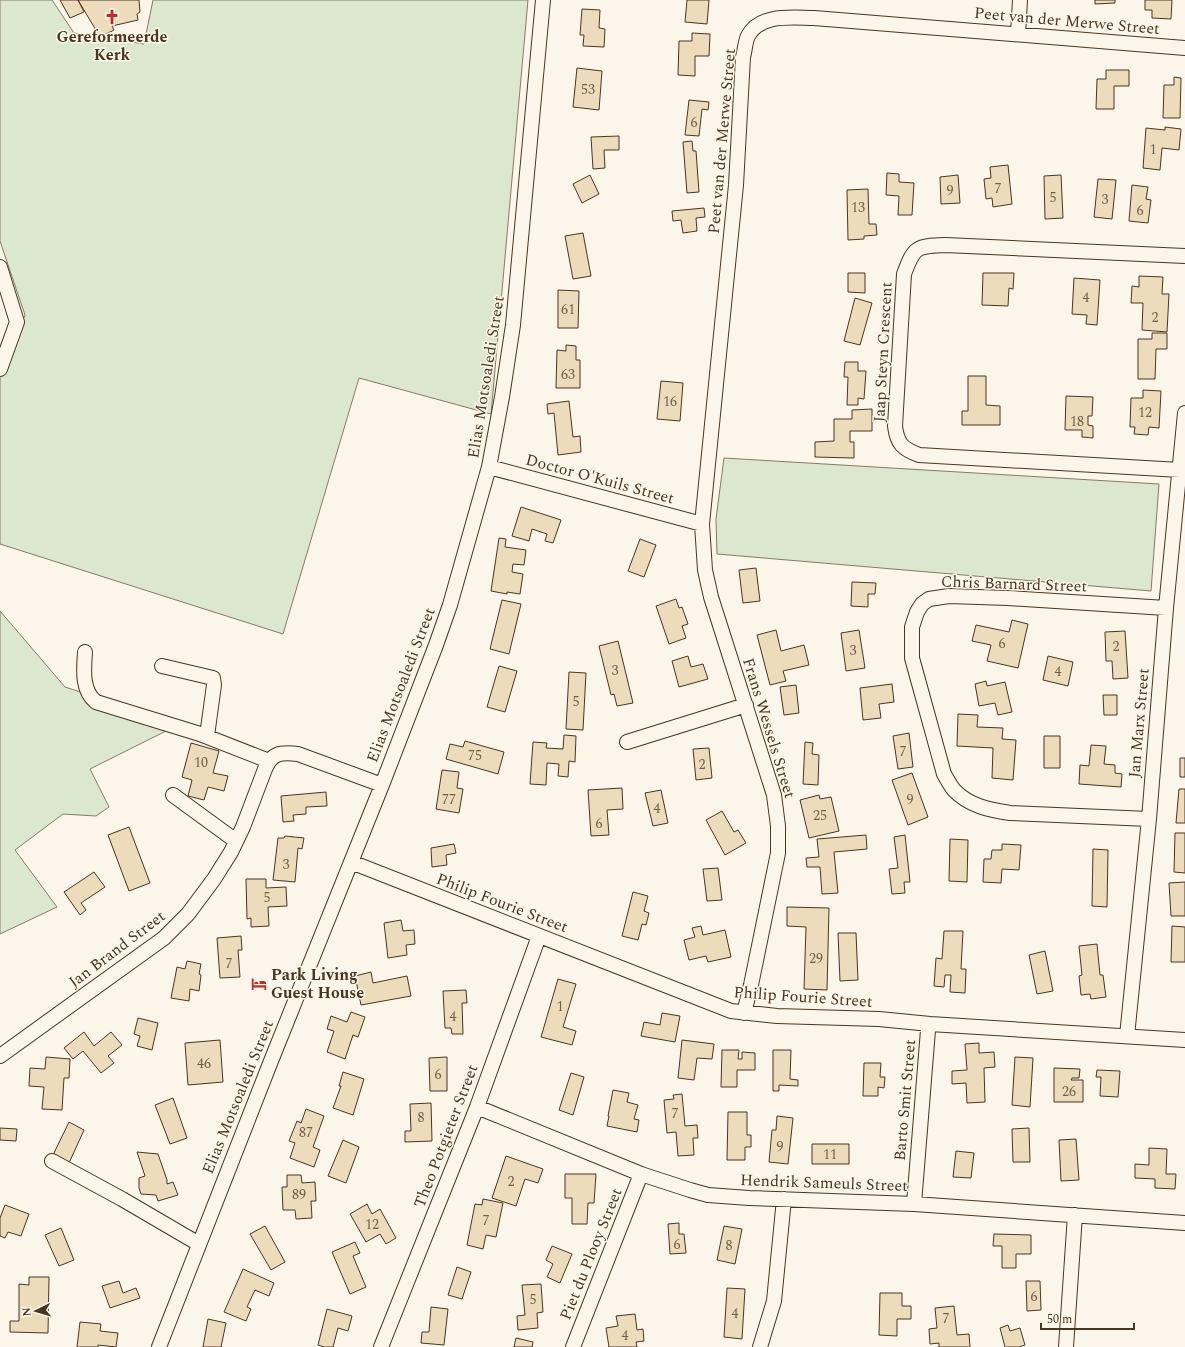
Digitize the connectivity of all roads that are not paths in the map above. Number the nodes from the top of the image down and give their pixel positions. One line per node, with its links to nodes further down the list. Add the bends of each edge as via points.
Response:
1 (543, 0): 9 (street, Elias Motsoaledi Street, via 513,325)
2 (1020, 0): 3 (street)
3 (1018, 34): 4 (street, Peet van der Merwe Street); 11 (street, Peet van der Merwe Street, via 814,18 779,18 763,22 753,29 748,37 744,57 736,185)
4 (1185, 48)
5 (1185, 256): 10 (street, Jaap Steyn Crescent, via 945,245 916,250 904,274 895,426 899,443 908,451 919,455)
6 (0, 267): 7 (street, via 17,322)
7 (0, 368)
8 (1185, 413): 10 (street, Jan Marx Street)
9 (489, 467): 11 (street, Doctor O'Kuils Street); 19 (street, Elias Motsoaledi Street, via 441,632)
10 (1180, 470): 12 (street, Jan Marx Street)
11 (702, 524): 15 (street, Frans Wessels Street, via 705,570 711,597)
12 (1166, 608): 21 (street, Jan Marx Street); 21 (street, Chris Barnard Street, via 949,596 929,599 922,604 912,627 912,658 944,774 963,797 975,805 1010,813)
13 (85, 652): 16 (street, via 84,676 87,688 95,700)
14 (162, 666): 16 (street, via 212,678 214,685)
15 (746, 705): 17 (street); 25 (street, Frans Wessels Street, via 774,795 778,853)
16 (207, 736): 18 (street)
17 (627, 742)
18 (269, 761): 19 (street, via 279,754 298,754); 22 (street, Jan Brand Street)
19 (382, 785): 23 (street, Elias Motsoaledi Street)
20 (173, 794): 22 (street)
21 (1149, 819): 27 (street, Jan Marx Street)
22 (236, 841): 29 (street, Jan Brand Street, via 214,879 193,908 164,938)
23 (351, 862): 24 (street, Philip Fourie Street); 37 (street, Elias Motsoaledi Street)
24 (539, 936): 25 (street, Philip Fourie Street, via 721,1008); 30 (street, Theo Potgieter Street)
25 (744, 1013): 26 (street, Philip Fourie Street)
26 (930, 1024): 27 (street, Philip Fourie Street); 34 (street, Barto Smit Street)
27 (1127, 1036): 28 (street, Philip Fourie Street)
28 (1185, 1040)
29 (0, 1056)
30 (477, 1107): 32 (street, Hendrik Sameuls Street); 39 (street, Theo Potgieter Street)
31 (52, 1161): 37 (street)
32 (641, 1174): 33 (street, Hendrik Sameuls Street, via 708,1195); 40 (street, Piet du Plooy Street)
33 (784, 1198): 34 (street, Hendrik Sameuls Street); 41 (street, via 774,1301)
34 (914, 1204): 35 (street, Hendrik Sameuls Street)
35 (1075, 1215): 36 (street, Hendrik Sameuls Street); 42 (street)
36 (1185, 1223)
37 (199, 1244): 38 (street, Elias Motsoaledi Street)
38 (159, 1347)
39 (381, 1347)
40 (573, 1347)
41 (760, 1347)
42 (1066, 1347)

